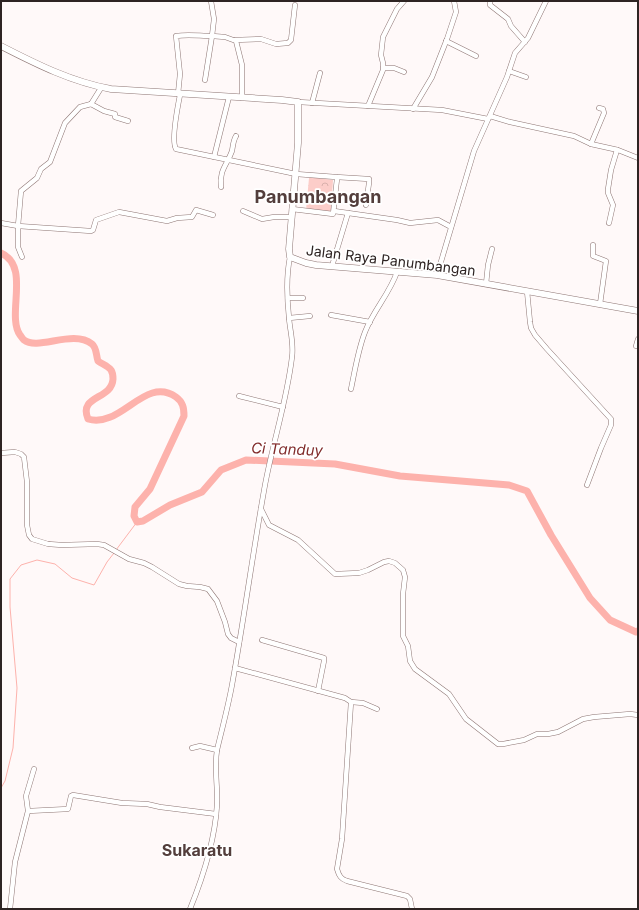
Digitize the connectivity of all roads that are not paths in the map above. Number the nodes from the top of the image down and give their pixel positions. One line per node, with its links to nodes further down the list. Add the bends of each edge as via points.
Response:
1 (211, 1): 7 (street, via 214,20)
2 (404, 1): 13 (street, via 397,9 383,37)
3 (454, 1): 9 (street, via 456,12)
4 (490, 1): 10 (street, via 490,5 508,19)
5 (546, 1): 10 (street)
6 (296, 5): 8 (street, via 291,40 288,43 276,44 261,39)
7 (212, 36): 8 (street); 18 (street); 20 (street, via 175,36 180,74)
8 (235, 40): 22 (street, via 242,65)
9 (446, 41): 12 (street); 28 (street, via 432,77)
10 (525, 42): 14 (street, via 515,53)
11 (1, 46): 19 (main road, via 70,79)
12 (476, 56)
13 (383, 68): 15 (street, via 397,68); 26 (street)
14 (509, 71): 17 (street); 29 (street)
15 (404, 72)
16 (320, 73): 24 (street)
17 (526, 77)
18 (205, 80)
19 (101, 88): 20 (main road); 25 (street)
20 (179, 95): 21 (main road); 34 (street, via 175,148)
21 (229, 97): 22 (main road); 34 (street)
22 (242, 98): 23 (main road)
23 (298, 102): 24 (street); 37 (main road, Jalan Raya Panumbangan)
24 (312, 103): 26 (street)
25 (91, 104): 30 (street); 49 (street, via 80,107 65,123 50,162 41,169 37,178 20,191)
26 (368, 106): 28 (street)
27 (599, 108): 32 (street, via 605,111)
28 (413, 109): 29 (street, via 442,110)
29 (489, 117): 32 (street, via 562,132); 50 (street, via 474,151)
30 (128, 121)
31 (236, 136): 36 (street)
32 (591, 144): 33 (street)
33 (617, 150): 35 (street); 48 (street, via 610,170 608,195 613,205)
34 (214, 157): 36 (street)
35 (638, 158)
36 (227, 160): 37 (street); 39 (street, via 221,172)
37 (296, 174): 38 (street); 41 (main road, Jalan Raya Panumbangan)
38 (336, 177): 40 (street, via 368,179); 43 (street, via 338,181)
39 (221, 187)
40 (366, 205)
41 (292, 209): 43 (street, via 331,214); 46 (main road, Jalan Raya Panumbangan)
42 (243, 211): 46 (street, via 262,219)
43 (334, 211): 44 (street)
44 (348, 213): 50 (street, via 410,223 438,220); 55 (street)
45 (213, 215): 49 (street, via 196,210 192,217 167,221 116,212 96,220 93,230 90,231)
46 (292, 217): 54 (main road, Jalan Raya Panumbangan)
47 (1, 223): 49 (street)
48 (609, 223)
49 (18, 226): 53 (street, via 18,247)
50 (451, 227): 57 (street)
51 (593, 245): 62 (street, via 593,256 606,261)
52 (492, 248): 58 (street)
53 (22, 257)
54 (290, 257): 55 (main road, Jalan Raya Panumbangan, via 306,263); 60 (street)
55 (332, 266): 56 (main road, Jalan Raya Panumbangan)
56 (397, 272): 57 (main road, Jalan Raya Panumbangan); 67 (street)
57 (437, 275): 58 (main road, Jalan Raya Panumbangan)
58 (486, 284): 59 (main road, Jalan Raya Panumbangan)
59 (527, 291): 62 (main road, Jalan Raya Panumbangan); 74 (street, via 531,328 535,335 611,419 611,425)
60 (288, 298): 61 (street); 66 (street)
61 (303, 298)
62 (600, 304): 63 (main road, Jalan Raya Panumbangan)
63 (638, 311)
64 (331, 315): 67 (street)
65 (310, 316): 66 (street)
66 (289, 318): 72 (street, via 293,351)
67 (370, 322): 70 (street, via 360,347)
68 (638, 339): 69 (street)
69 (636, 346)
70 (351, 389)
71 (239, 396): 72 (street)
72 (282, 407): 75 (street)
73 (1, 453): 77 (street, via 15,452 24,457 27,525 32,539 62,546 108,546 122,556 148,565 181,585 208,589 217,601 228,634)
74 (587, 485)
75 (261, 509): 77 (street); 82 (street, via 270,525 298,540 334,574 359,573 389,561 403,570 403,636 408,646 411,664 449,694 466,719 498,744 524,740 537,734 558,732 583,719)
76 (262, 640): 79 (street, via 324,658)
77 (239, 642): 78 (street)
78 (235, 668): 79 (street); 84 (street)
79 (318, 691): 80 (street)
80 (351, 702): 81 (street, via 363,703); 90 (street, via 342,839 337,869 340,876 347,881 407,896)
81 (377, 709)
82 (638, 715)
83 (192, 748): 84 (street, via 200,746)
84 (217, 750): 87 (street)
85 (34, 769): 86 (street, via 26,796)
86 (28, 811): 87 (street, via 68,808 73,795); 88 (street, via 15,862)
87 (216, 814): 89 (street, via 205,864)
88 (10, 909)
89 (190, 909)
90 (412, 909)

